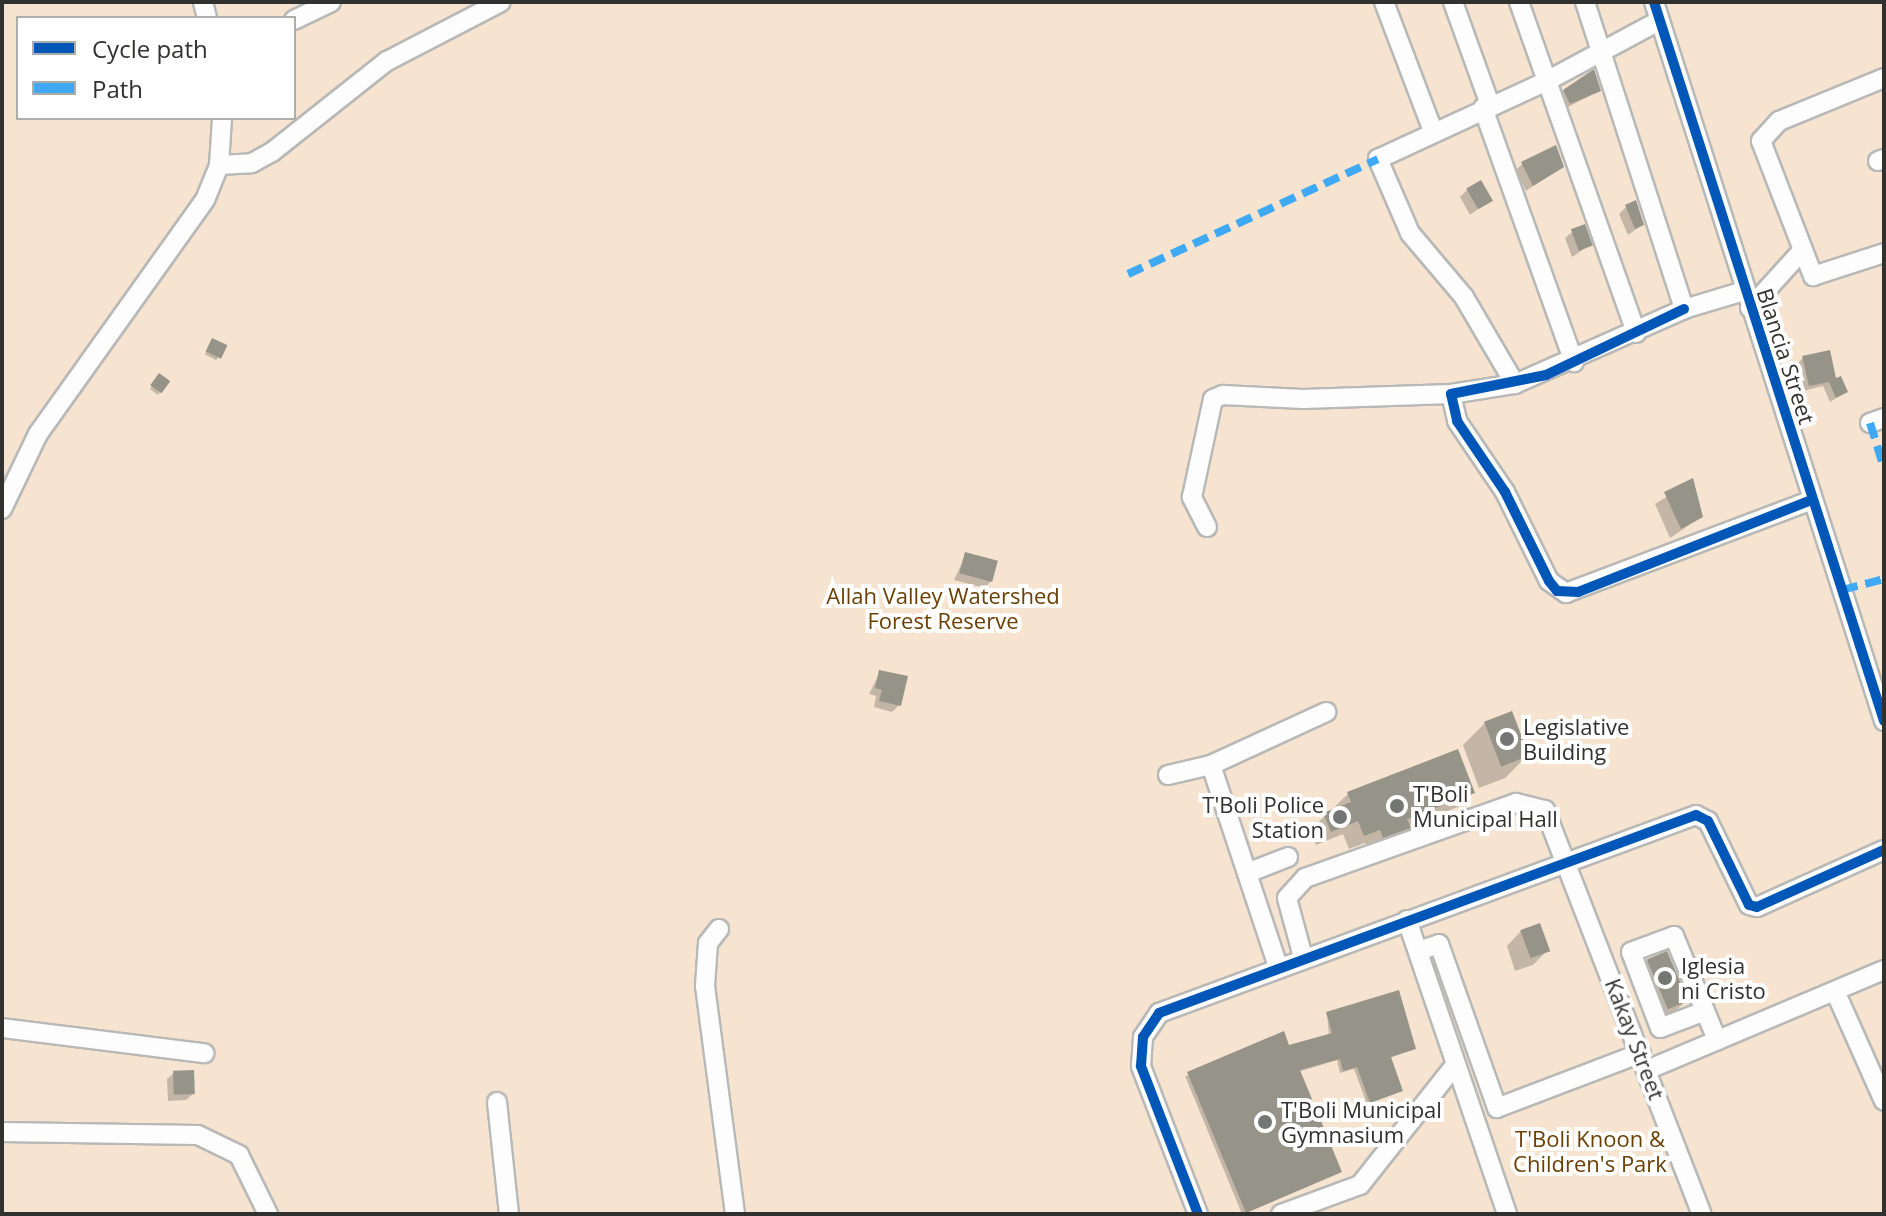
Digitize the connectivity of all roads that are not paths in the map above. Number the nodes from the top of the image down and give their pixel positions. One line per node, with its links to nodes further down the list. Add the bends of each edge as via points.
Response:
1 (331, 2): 8 (street)
2 (501, 2): 16 (street, via 387,61 272,152 252,163)
3 (1384, 2): 15 (street)
4 (1453, 2): 13 (street)
5 (1519, 2): 12 (street)
6 (1585, 2): 10 (street)
7 (1654, 2): 9 (street, Blancia Street)
8 (296, 19)
9 (1659, 21): 10 (street); 19 (street, Blancia Street)
10 (1602, 52): 12 (street); 20 (street)
11 (1884, 78): 17 (street, via 1779,121 1763,135 1763,150)
12 (1545, 82): 13 (street); 21 (street)
13 (1486, 106): 15 (street); 22 (street)
14 (222, 120): 16 (street)
15 (1433, 131): 23 (street, via 1378,159 1410,233 1464,297)
16 (219, 165): 26 (street, via 189,225 38,434)
17 (1801, 252): 18 (street, via 1808,271 1822,277); 19 (street)
18 (1884, 253)
19 (1747, 300): 20 (street); 25 (street, Blancia Street)
20 (1684, 309): 21 (street)
21 (1636, 333): 22 (street)
22 (1574, 362): 23 (street)
23 (1515, 384): 24 (street)
24 (1451, 394): 25 (street, via 1457,421 1485,457 1557,591 1578,592); 27 (street, via 1213,399 1192,497)
25 (1812, 500): 29 (street, Blancia Street)
26 (2, 509)
27 (1207, 527)
28 (1326, 712): 30 (street)
29 (1884, 721)
30 (1211, 765): 31 (street); 35 (street)
31 (1168, 775)
32 (1884, 850): 34 (street, via 1757,907 1749,905 1703,816)
33 (1288, 857): 35 (street)
34 (1567, 865): 36 (street); 39 (street, Kakay Street, via 1545,810 1516,803 1305,878 1287,898); 47 (street, Kakay Street)
35 (1247, 873): 40 (street)
36 (1407, 920): 38 (street); 39 (street)
37 (719, 929): 54 (street, via 708,943 705,986)
38 (1418, 951): 47 (street, via 1439,944 1497,1108); 48 (street)
39 (1303, 957): 40 (street)
40 (1278, 966): 55 (street, via 1159,1013 1143,1037 1144,1082)
41 (1884, 970): 42 (street)
42 (1835, 991): 45 (street); 49 (street)
43 (1705, 1011): 43 (street, via 1674,936 1631,952 1660,1028); 45 (street)
44 (2, 1028): 46 (street)
45 (1717, 1040): 47 (street)
46 (204, 1053)
47 (1644, 1061): 58 (street, Kakay Street)
48 (1456, 1064): 56 (street, via 1360,1185); 57 (street)
49 (1884, 1101)
50 (497, 1102): 53 (street)
51 (2, 1132): 52 (street, via 198,1135 239,1155)
52 (268, 1214)
53 (509, 1214)
54 (735, 1214)
55 (1198, 1214)
56 (1281, 1214)
57 (1507, 1214)
58 (1702, 1214)

